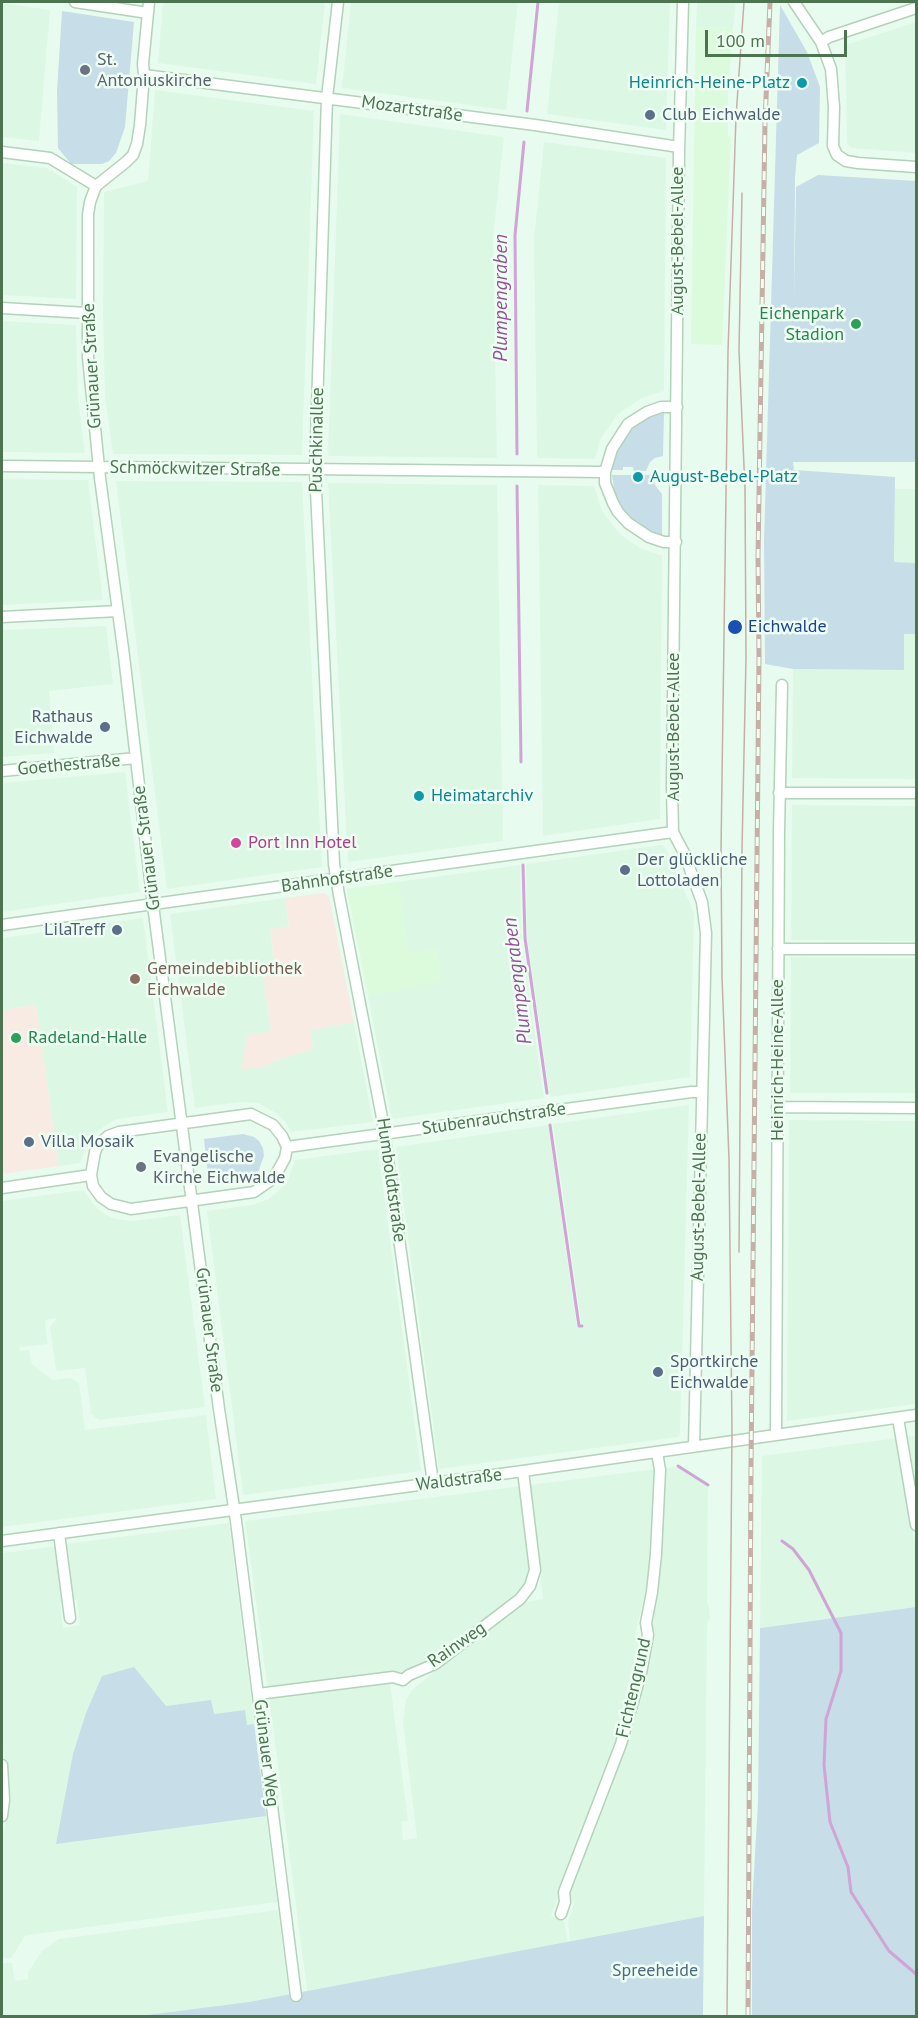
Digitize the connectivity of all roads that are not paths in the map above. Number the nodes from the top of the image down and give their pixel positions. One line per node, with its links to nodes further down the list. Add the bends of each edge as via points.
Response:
1 (75, 2): 5 (street)
2 (338, 2): 9 (street, Puschkinallee)
3 (683, 2): 10 (street, August-Bebel-Allee)
4 (794, 2): 7 (street)
5 (148, 7): 8 (street)
6 (916, 8): 7 (street)
7 (821, 42): 12 (street, via 831,69 833,146 837,155 846,161)
8 (144, 75): 9 (street, Mozartstraße); 13 (street, via 139,135 133,155)
9 (327, 98): 10 (street, Mozartstraße); 19 (street, Puschkinallee)
10 (679, 147): 16 (street, August-Bebel-Allee)
11 (2, 152): 13 (street, via 51,158)
12 (916, 167)
13 (96, 186): 15 (street, Grünauer Straße, via 88,215)
14 (2, 308): 15 (street)
15 (87, 313): 18 (street, Grünauer Straße)
16 (676, 407): 20 (street, via 661,407 628,424 612,449); 21 (street, August-Bebel-Allee)
17 (2, 466): 18 (street, Schmöckwitzer Straße)
18 (99, 467): 19 (street, Schmöckwitzer Straße); 22 (street, Grünauer Straße)
19 (315, 470): 20 (street, Schmöckwitzer Straße); 30 (street, Puschkinallee)
20 (605, 472): 21 (street, via 613,503 628,524 649,537)
21 (675, 542): 29 (street, August-Bebel-Allee)
22 (118, 611): 23 (street); 25 (street, Grünauer Straße)
23 (2, 617)
24 (782, 685): 27 (street, Heinrich-Heine-Allee)
25 (136, 758): 26 (street, Goethestraße); 31 (street, Grünauer Straße)
26 (2, 771)
27 (779, 793): 28 (street); 33 (street, Heinrich-Heine-Allee)
28 (916, 793)
29 (673, 832): 30 (street, Bahnhofstraße); 35 (street, August-Bebel-Allee, via 705,918)
30 (336, 879): 31 (street, Bahnhofstraße); 39 (street, Humboldtstraße)
31 (153, 905): 32 (street, Bahnhofstraße); 38 (street, Grünauer Straße)
32 (2, 925)
33 (778, 949): 34 (street); 36 (street, Heinrich-Heine-Allee)
34 (916, 949)
35 (702, 1092): 39 (street, Stubenrauchstraße); 47 (street, August-Bebel-Allee)
36 (777, 1107): 37 (street); 46 (street, Heinrich-Heine-Allee)
37 (916, 1108)
38 (182, 1123): 40 (street, via 251,1114 273,1125); 41 (street, via 108,1136 98,1145); 43 (street, Grünauer Straße)
39 (385, 1135): 40 (street, Stubenrauchstraße); 50 (street, Humboldtstraße)
40 (286, 1148): 43 (street, via 280,1169 254,1192)
41 (91, 1175): 42 (street); 43 (street, via 101,1197 120,1208)
42 (2, 1188)
43 (193, 1201): 51 (street, Grünauer Straße)
44 (916, 1415): 45 (street, Waldstraße)
45 (898, 1418): 46 (street, Waldstraße); 52 (street)
46 (776, 1435): 47 (street, Waldstraße)
47 (694, 1446): 48 (street, Waldstraße)
48 (657, 1452): 49 (street, Waldstraße); 59 (street, Fichtengrund, via 660,1470 656,1554 641,1673 621,1744 564,1892 566,1902)
49 (523, 1472): 50 (street, Waldstraße); 56 (street, Rainweg, via 535,1570 520,1599 435,1664 403,1680 393,1677)
50 (433, 1483): 51 (street, Waldstraße)
51 (233, 1510): 53 (street, Waldstraße); 56 (street, Grünauer Weg)
52 (916, 1525)
53 (59, 1533): 54 (street, Waldstraße); 55 (street)
54 (2, 1540)
55 (70, 1618)
56 (258, 1694): 60 (street, Grünauer Weg)
57 (2, 1765): 58 (street)
58 (2, 1816)
59 (561, 1914)
60 (296, 1996)

